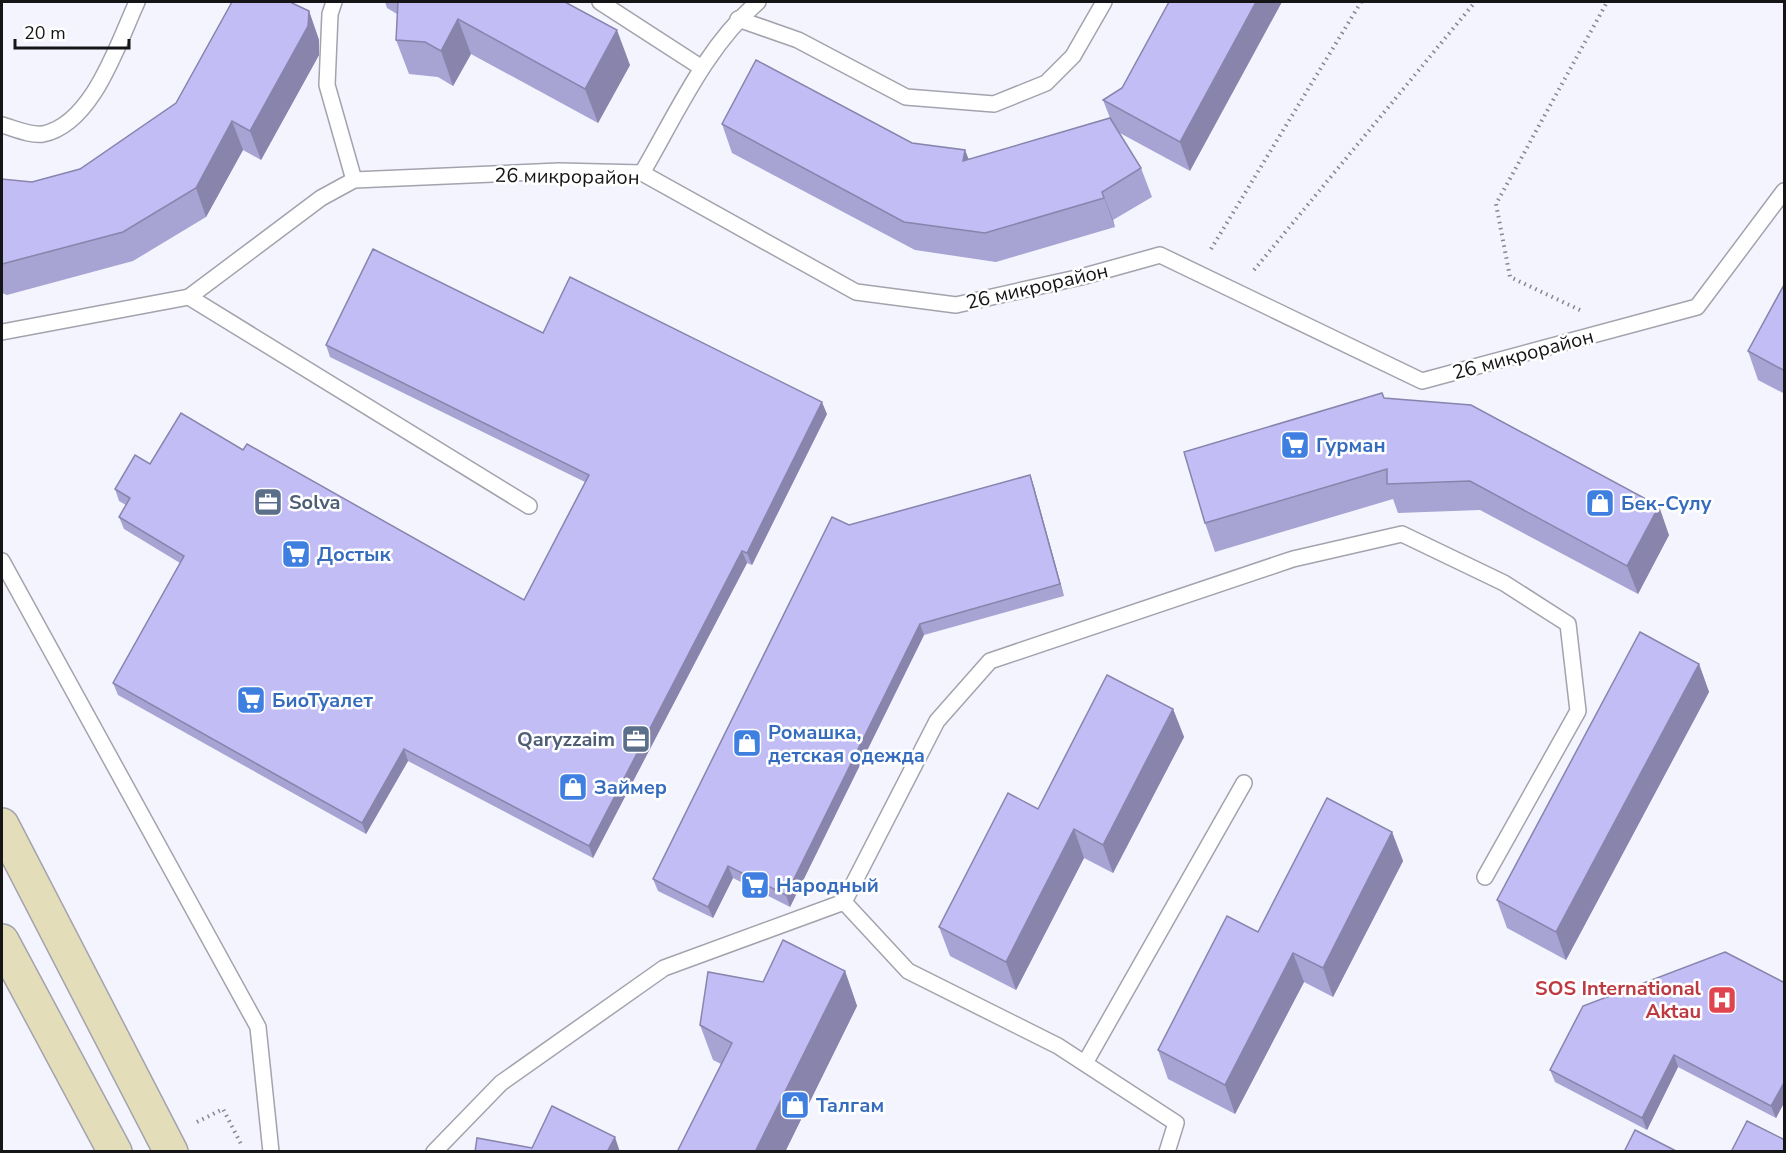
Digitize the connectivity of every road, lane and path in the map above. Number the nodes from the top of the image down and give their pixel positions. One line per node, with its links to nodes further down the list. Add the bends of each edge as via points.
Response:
1 (137, 2): 11 (lane, via 90,100 65,125 41,134)
2 (334, 2): 13 (lane, via 327,85)
3 (600, 2): 10 (lane)
4 (759, 2): 9 (lane)
5 (1104, 2): 9 (lane, via 1073,56 1046,83 994,104 906,97 798,40)
6 (1361, 2): 15 (path)
7 (1475, 2): 16 (path)
8 (1606, 2): 18 (path, via 1496,204 1510,277)
9 (738, 19): 10 (lane)
10 (702, 68): 12 (lane)
11 (2, 125)
12 (642, 173): 13 (lane, 26 микрорайон, via 559,171); 15 (lane, 26 микрорайон, via 856,292 956,305 1160,255)
13 (354, 180): 17 (lane, 26 микрорайон, via 321,198)
14 (1785, 191): 18 (lane, 26 микрорайон, via 1697,307)
15 (1196, 272): 16 (lane, 26 микрорайон)
16 (1236, 292): 18 (lane, 26 микрорайон, via 1422,381)
17 (189, 297): 19 (lane); 20 (lane)
18 (1618, 328)
19 (2, 332)
20 (529, 506)
21 (2, 561): 30 (lane, via 258,1026)
22 (1244, 783): 27 (lane)
23 (2, 825): 29 (main road)
24 (1485, 877): 25 (lane, via 1578,711 1568,624 1504,583 1402,534 1293,559 990,661 937,721)
25 (844, 902): 27 (lane, via 908,971); 31 (lane, via 664,968 501,1083)
26 (2, 941): 28 (main road)
27 (1085, 1063): 32 (lane, via 1176,1124)
28 (115, 1152)
29 (171, 1152)
30 (271, 1152)
31 (434, 1152)
32 (1167, 1152)

